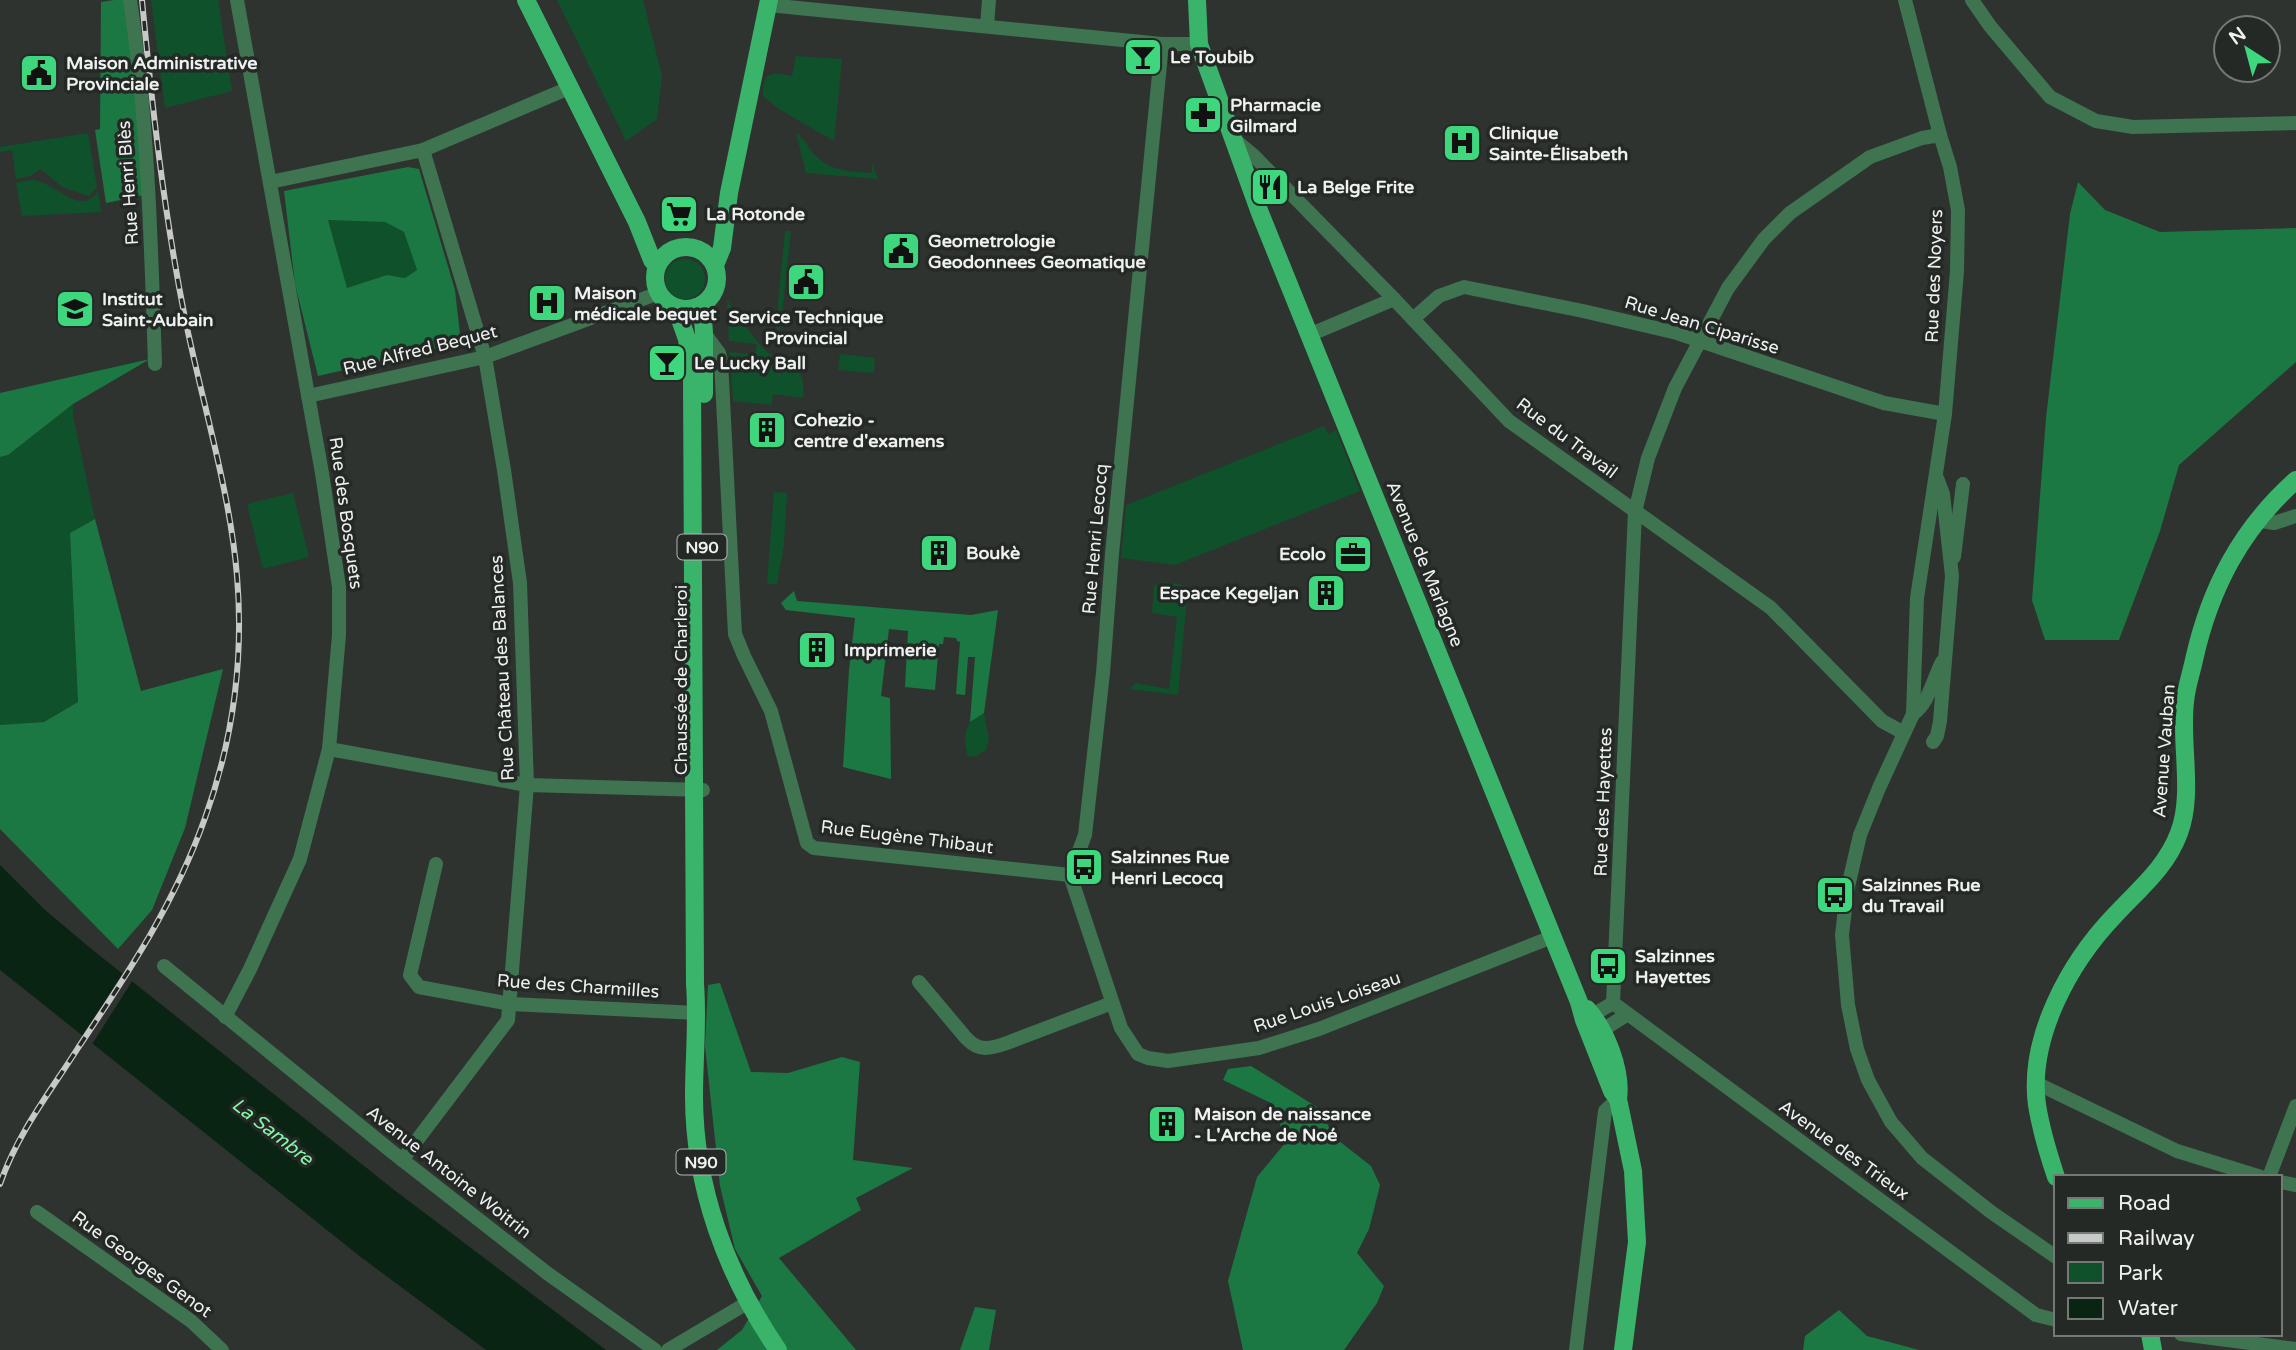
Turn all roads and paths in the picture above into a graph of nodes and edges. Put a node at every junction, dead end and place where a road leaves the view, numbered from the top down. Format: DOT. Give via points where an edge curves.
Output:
graph roads {
  1 [pos="130,0"];
  2 [pos="237,0"];
  3 [pos="526,0"];
  4 [pos="989,0"];
  5 [pos="1197,0"];
  6 [pos="1905,0"];
  7 [pos="1972,0"];
  8 [pos="768,3"];
  9 [pos="987,26"];
  10 [pos="1162,44"];
  11 [pos="1199,44"];
  12 [pos="569,88"];
  13 [pos="2296,123"];
  14 [pos="1940,135"];
  15 [pos="1236,141"];
  16 [pos="423,150"];
  17 [pos="270,181"];
  18 [pos="729,193"];
  19 [pos="637,222"];
  20 [pos="686,248"];
  21 [pos="657,265"];
  22 [pos="715,265"];
  23 [pos="659,293"];
  24 [pos="1394,299"];
  25 [pos="702,305"];
  26 [pos="676,308"];
  27 [pos="1413,319"];
  28 [pos="704,333"];
  29 [pos="1309,335"];
  30 [pos="1698,341"];
  31 [pos="485,357"];
  32 [pos="155,364"];
  33 [pos="308,396"];
  34 [pos="1945,414"];
  35 [pos="1935,474"];
  36 [pos="2296,480"];
  37 [pos="1963,484"];
  38 [pos="1635,512"];
  39 [pos="2296,516"];
  40 [pos="2256,520"];
  41 [pos="1952,576"];
  42 [pos="1945,657"];
  43 [pos="1913,714"];
  44 [pos="1904,733"];
  45 [pos="1933,742"];
  46 [pos="329,749"];
  47 [pos="527,785"];
  48 [pos="699,790"];
  49 [pos="436,864"];
  50 [pos="1070,875"];
  51 [pos="1552,937"];
  52 [pos="164,966"];
  53 [pos="919,982"];
  54 [pos="1112,1003"];
  55 [pos="1613,1003"];
  56 [pos="510,1004"];
  57 [pos="697,1013"];
  58 [pos="1628,1014"];
  59 [pos="225,1017"];
  60 [pos="1588,1018"];
  61 [pos="1602,1031"];
  62 [pos="2036,1083"];
  63 [pos="1618,1099"];
  64 [pos="2296,1106"];
  65 [pos="402,1160"];
  66 [pos="2055,1175"];
  67 [pos="2255,1175"];
  68 [pos="2270,1175"];
  69 [pos="37,1212"];
  70 [pos="2054,1255"];
  71 [pos="747,1303"];
  72 [pos="2054,1320"];
  73 [pos="2196,1336"];
  74 [pos="2296,1349"];
  75 [pos="222,1350"];
  76 [pos="655,1350"];
  77 [pos="668,1350"];
  78 [pos="778,1350"];
  79 [pos="1576,1350"];
  80 [pos="1623,1350"];
  1 -- 32 [label="street, Rue Henri Blès" via="151,239"];
  2 -- 17 [label="street, Rue des Bosquets"];
  3 -- 12 [label="main road"];
  4 -- 9 [label="street"];
  5 -- 11 [label="main road, Avenue de Marlagne"];
  6 -- 14 [label="street, Rue des Noyers"];
  7 -- 13 [label="street" via="2050,97 2096,121 2133,127"];
  8 -- 9 [label="street"];
  8 -- 18 [label="main road, N90"];
  9 -- 10 [label="street"];
  10 -- 11 [label="street"];
  10 -- 50 [label="street, Rue Henri Lecocq" via="1103,673 1085,835"];
  11 -- 15 [label="main road, Avenue de Marlagne"];
  12 -- 16 [label="street"];
  12 -- 19 [label="main road"];
  14 -- 30 [label="street, Rue des Hayettes" via="1870,157 1790,214 1764,239 1728,288"];
  14 -- 34 [label="street, Rue des Noyers" via="1958,210"];
  15 -- 24 [label="street, Rue du Travail"];
  15 -- 29 [label="main road, Avenue de Marlagne"];
  16 -- 17 [label="street"];
  16 -- 31 [label="street, Rue Château des Balances"];
  17 -- 33 [label="street, Rue des Bosquets"];
  18 -- 20 [label="main road, N90" via="711,236"];
  18 -- 22 [label="main road, N90" via="722,248"];
  19 -- 20 [label="main road" via="649,233"];
  19 -- 21 [label="main road"];
  20 -- 21 [label="main road, N90" via="662,258"];
  20 -- 22 [label="main road" via="710,257"];
  21 -- 23 [label="main road"];
  22 -- 25 [label="main road, N90" via="717,285"];
  23 -- 26 [label="main road, N90"];
  23 -- 31 [label="street, Rue Alfred Bequet"];
  24 -- 27 [label="street, Rue du Travail"];
  24 -- 29 [label="street"];
  25 -- 26 [label="main road"];
  25 -- 28 [label="main road, Chaussée de Charleroi / N90"];
  26 -- 48 [label="main road, Chaussée de Charleroi / N90" via="687,339 692,379"];
  27 -- 30 [label="street, Rue Jean Ciparisse" via="1439,296 1464,288 1583,311"];
  27 -- 38 [label="street, Rue du Travail" via="1509,421"];
  28 -- 48 [label="main road, Chaussée de Charleroi / N90"];
  28 -- 50 [label="street, Rue Eugène Thibaut" via="721,361 735,634 771,711 807,843 814,848"];
  29 -- 51 [label="main road, Avenue de Marlagne"];
  30 -- 34 [label="street, Rue Jean Ciparisse" via="1884,403"];
  30 -- 38 [label="street, Rue des Hayettes" via="1648,458"];
  31 -- 33 [label="street, Rue Alfred Bequet"];
  31 -- 47 [label="street, Rue Château des Balances" via="520,583"];
  33 -- 46 [label="street, Rue des Bosquets" via="339,587"];
  34 -- 35 [label="street, Rue des Noyers"];
  35 -- 41 [label="street, Rue des Noyers" via="1942,494"];
  35 -- 43 [label="street, Rue des Noyers" via="1917,598"];
  36 -- 40 [label="main road, Avenue Vauban"];
  37 -- 41 [label="street, Rue des Noyers"];
  38 -- 44 [label="street, Rue du Travail" via="1771,608 1882,720"];
  38 -- 55 [label="street, Rue des Hayettes"];
  39 -- 40 [label="street" via="2274,523"];
  40 -- 62 [label="main road, Avenue Vauban" via="2216,587 2200,632 2185,701 2185,808 2180,831 2154,877 2105,926 2069,976 2045,1028"];
  41 -- 42 [label="street, Rue des Noyers"];
  42 -- 43 [label="street, Rue des Noyers" via="1925,702"];
  42 -- 45 [label="street, Rue des Noyers" via="1940,721"];
  43 -- 44 [label="street, Rue des Noyers"];
  44 -- 70 [label="street, Rue des Noyers" via="1860,835 1847,891 1842,935 1857,1049 1878,1101 1922,1158"];
  46 -- 47 [label="street"];
  46 -- 59 [label="street, Rue des Bosquets" via="300,859"];
  47 -- 48 [label="street"];
  47 -- 56 [label="street, Rue Château des Balances"];
  48 -- 57 [label="main road, Chaussée de Charleroi / N90"];
  49 -- 56 [label="street, Rue des Charmilles" via="410,975 419,987"];
  50 -- 54 [label="street"];
  51 -- 54 [label="street, Rue Louis Loiseau" via="1259,1048 1168,1061 1148,1058 1138,1054"];
  51 -- 60 [label="main road, Avenue de Marlagne"];
  52 -- 59 [label="street, Avenue Antoine Woitrin"];
  53 -- 54 [label="street" via="973,1046 981,1049"];
  55 -- 58 [label="street, Avenue des Trieux"];
  55 -- 60 [label="street"];
  56 -- 57 [label="street, Rue des Charmilles"];
  56 -- 65 [label="street, Rue Château des Balances" via="508,1020"];
  57 -- 71 [label="main road, Chaussée de Charleroi / N90" via="694,1097 703,1176 717,1230"];
  58 -- 61 [label="street"];
  58 -- 72 [label="street, Avenue des Trieux" via="2036,1315"];
  59 -- 65 [label="street, Avenue Antoine Woitrin"];
  60 -- 61 [label="main road, Avenue de Marlagne"];
  60 -- 63 [label="main road, Avenue de Marlagne"];
  61 -- 63 [label="main road, Avenue de Marlagne" via="1620,1088"];
  62 -- 66 [label="main road, Avenue Vauban" via="2042,1130"];
  62 -- 67 [label="street" via="2177,1151"];
  63 -- 79 [label="street" via="1605,1111"];
  63 -- 80 [label="main road, Avenue de Marlagne" via="1633,1171 1637,1242"];
  64 -- 68 [label="street"];
  65 -- 76 [label="street, Avenue Antoine Woitrin"];
  69 -- 75 [label="street, Rue Georges Genot" via="191,1321"];
  71 -- 77 [label="street"];
  71 -- 78 [label="main road, Chaussée de Charleroi / N90"];
  73 -- 74 [label="street"];
}
